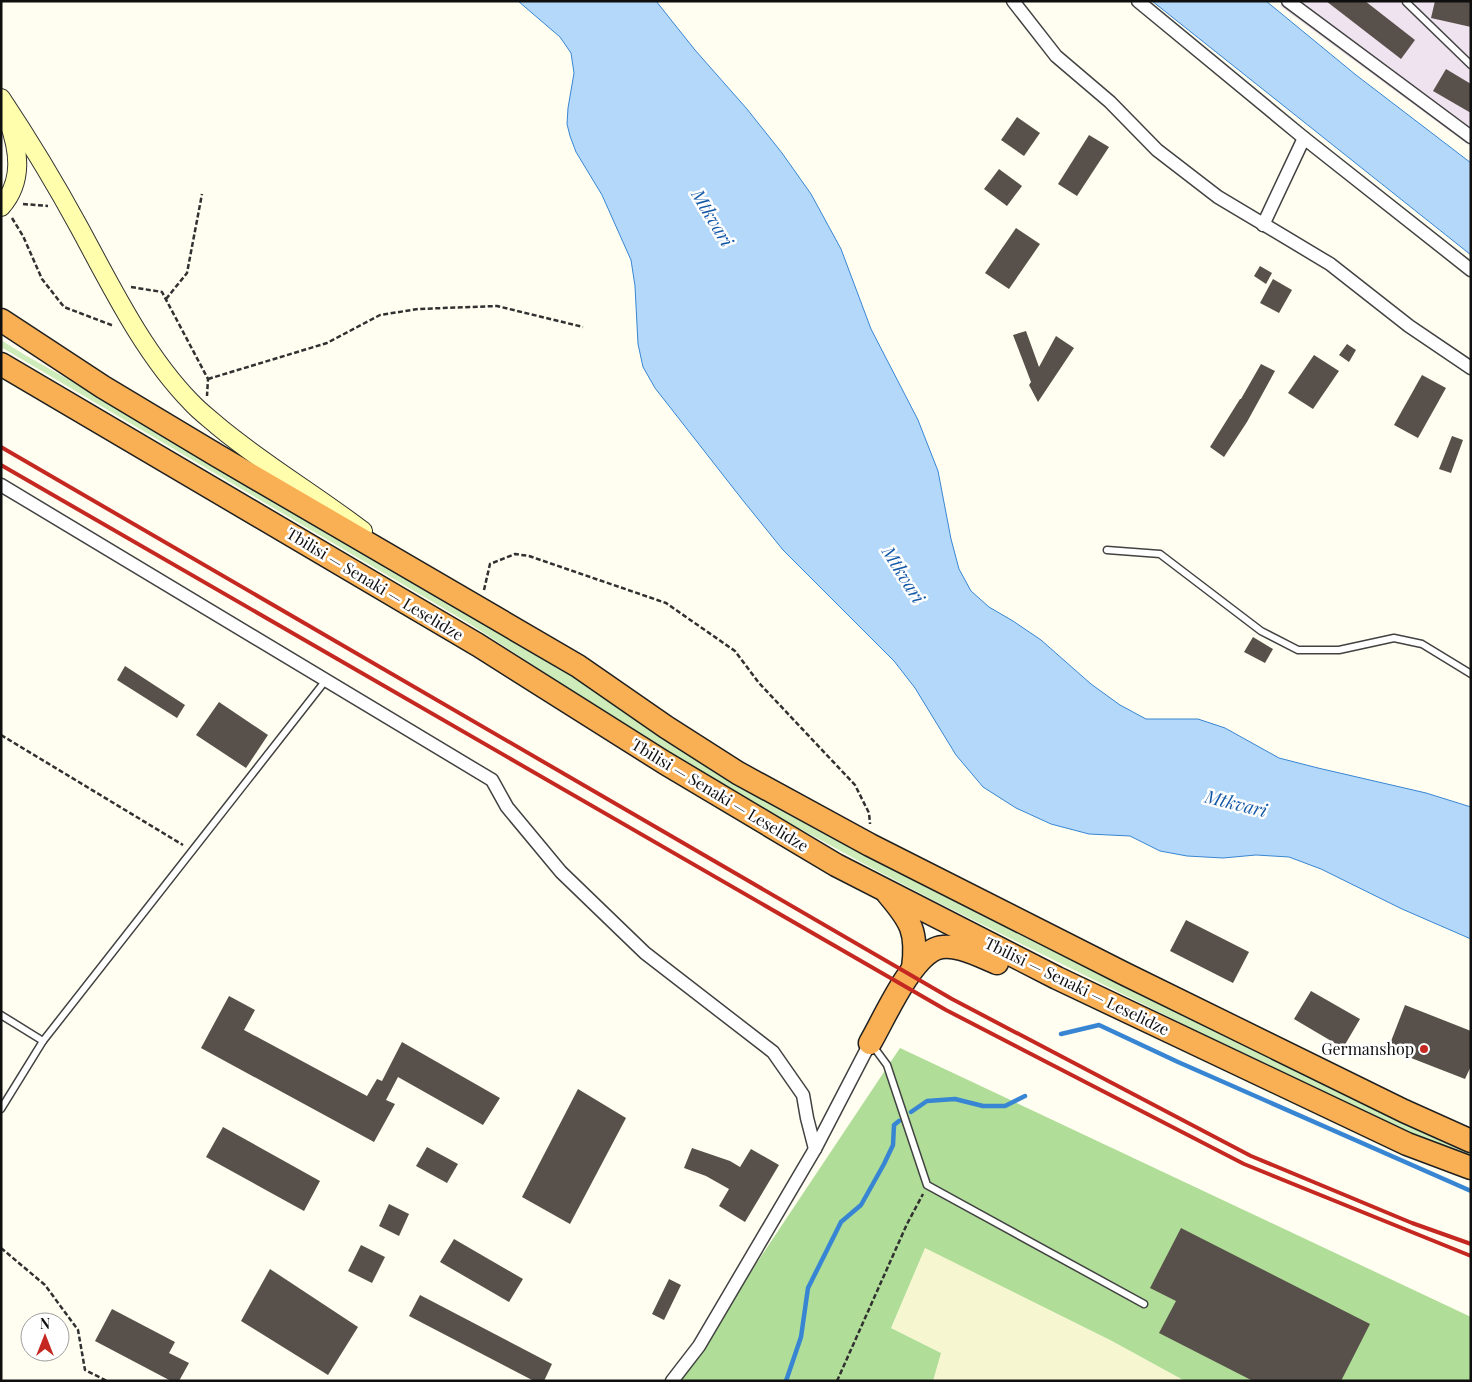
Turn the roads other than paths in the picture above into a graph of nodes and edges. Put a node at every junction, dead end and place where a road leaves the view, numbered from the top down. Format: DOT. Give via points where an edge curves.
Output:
graph roads {
  1 [pos="1013,1"];
  2 [pos="1138,1"];
  3 [pos="1288,1"];
  4 [pos="1406,2"];
  5 [pos="1471,66"];
  6 [pos="1,99"];
  7 [pos="1471,137"];
  8 [pos="1304,138"];
  9 [pos="3,205"];
  10 [pos="1263,225"];
  11 [pos="1471,270"];
  12 [pos="1,320"];
  13 [pos="1,364"];
  14 [pos="1471,368"];
  15 [pos="1,486"];
  16 [pos="1107,550"];
  17 [pos="420,574"];
  18 [pos="1471,674"];
  19 [pos="326,680"];
  20 [pos="884,890"];
  21 [pos="913,968"];
  22 [pos="1057,978"];
  23 [pos="1,1015"];
  24 [pos="43,1041"];
  25 [pos="870,1044"];
  26 [pos="1,1109"];
  27 [pos="1471,1140"];
  28 [pos="815,1149"];
  29 [pos="1471,1168"];
  30 [pos="1144,1304"];
  31 [pos="672,1381"];
  1 -- 10 [label="street" via="1056,56 1110,102 1157,150 1218,198"];
  2 -- 8 [label="street"];
  3 -- 7 [label="street"];
  4 -- 5 [label="lane"];
  6 -- 9 [label="main road" via="18,152 12,190"];
  6 -- 17 [label="main road" via="31,143 133,325 191,402 244,447"];
  8 -- 10 [label="street"];
  8 -- 11 [label="street"];
  10 -- 14 [label="street" via="1330,264 1409,326"];
  12 -- 17 [label="highway, Tbilisi — Senaki — Leselidze" via="111,392"];
  13 -- 20 [label="highway, Tbilisi — Senaki — Leselidze" via="478,644 665,763"];
  15 -- 19 [label="street"];
  16 -- 18 [label="lane" via="1160,554 1261,631 1298,650 1339,650 1394,638 1422,644"];
  17 -- 27 [label="highway, Tbilisi — Senaki — Leselidze" via="578,666 738,773 870,846 1311,1066"];
  19 -- 24 [label="lane"];
  19 -- 28 [label="street" via="492,780 507,807 561,872 644,953 774,1052 803,1095"];
  20 -- 21 [label="highway" via="913,928 916,949"];
  20 -- 22 [label="highway, Tbilisi — Senaki — Leselidze"];
  21 -- 22 [label="highway" via="936,949 950,948 970,951 1024,976"];
  21 -- 25 [label="highway"];
  22 -- 29 [label="highway, Tbilisi — Senaki — Leselidze" via="1407,1144"];
  23 -- 24 [label="lane"];
  24 -- 26 [label="lane"];
  25 -- 28 [label="street"];
  25 -- 30 [label="lane" via="887,1065 927,1185"];
  28 -- 31 [label="street" via="699,1346"];
}
